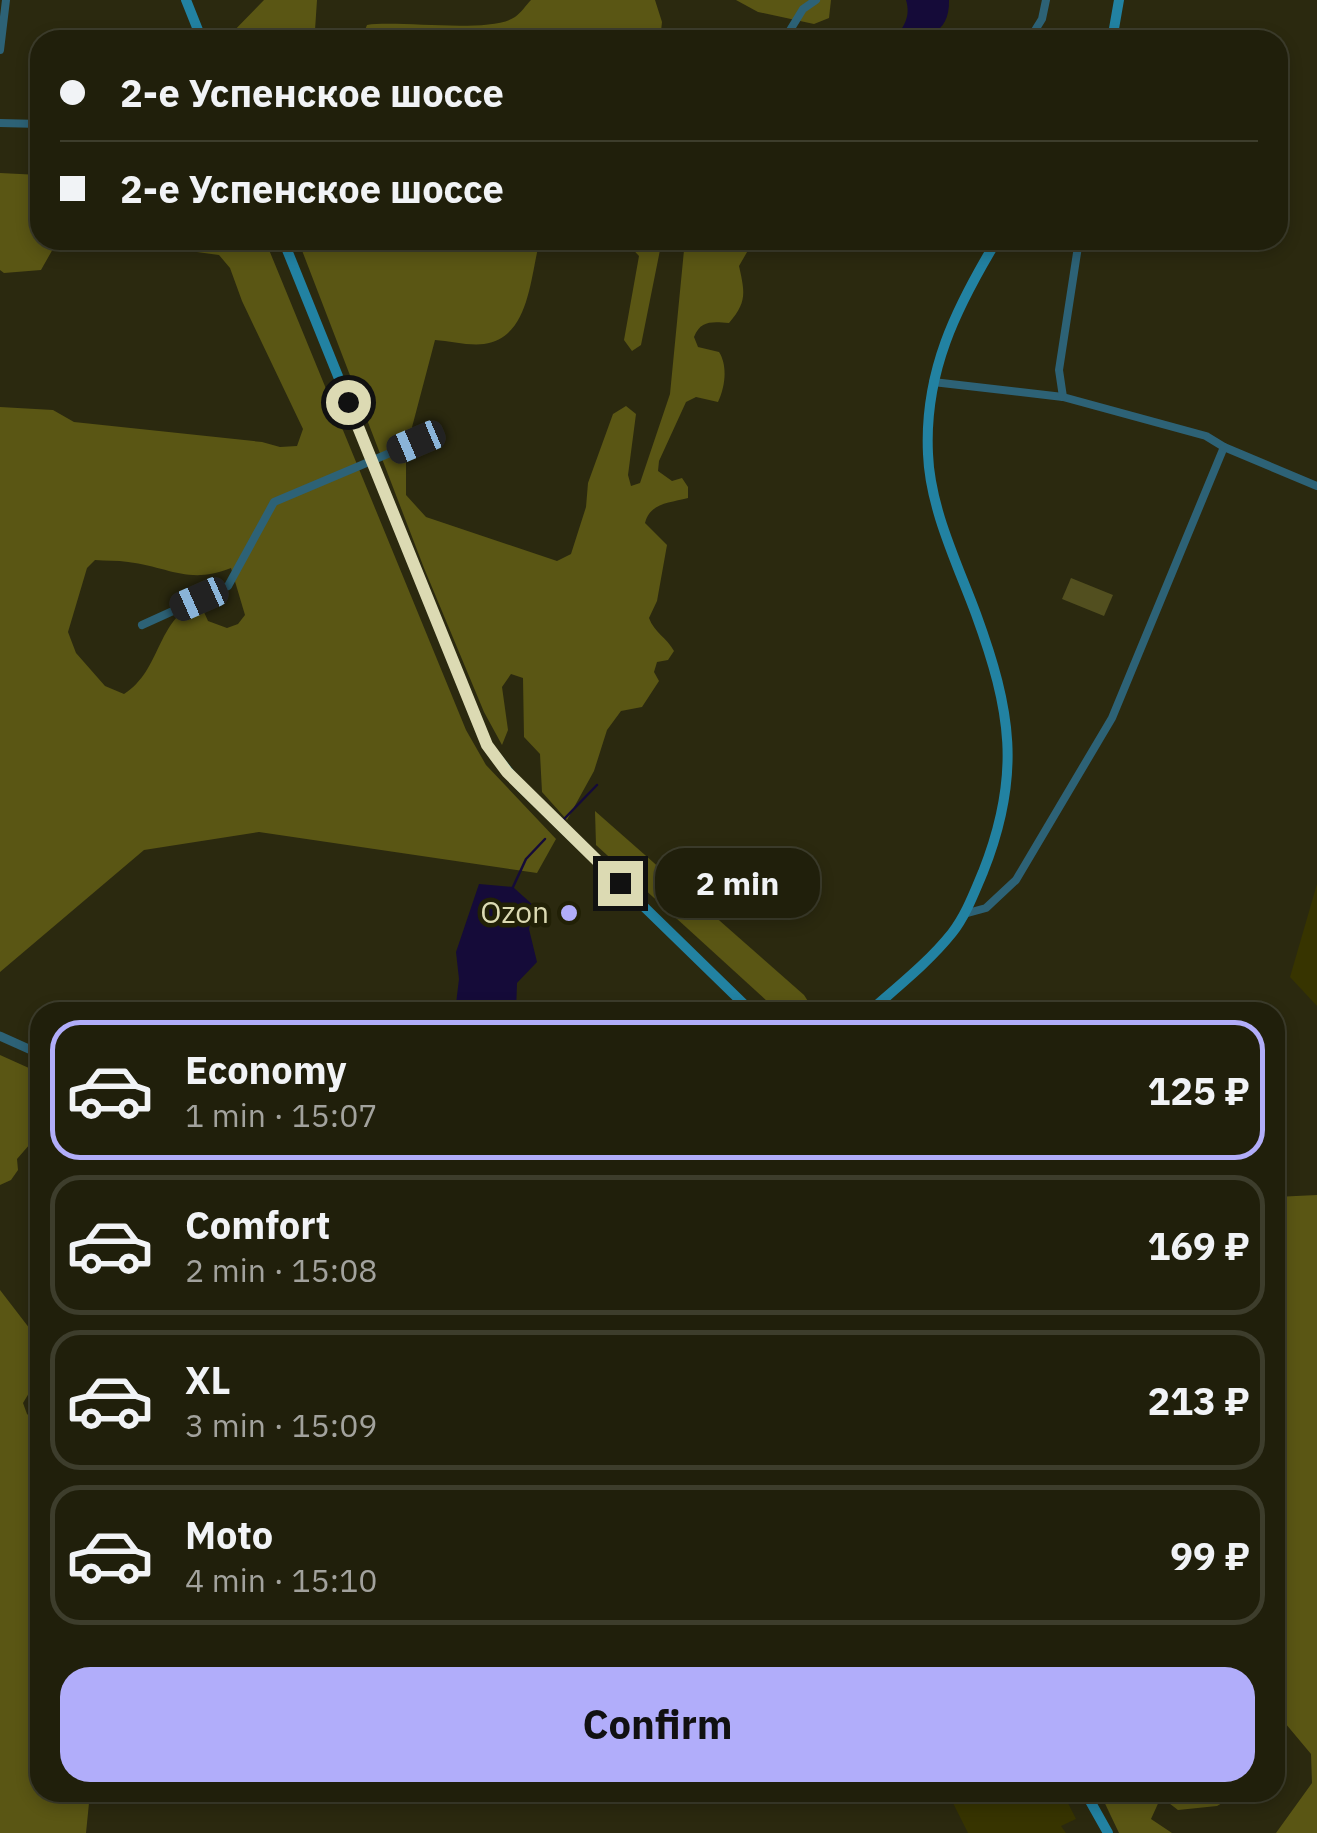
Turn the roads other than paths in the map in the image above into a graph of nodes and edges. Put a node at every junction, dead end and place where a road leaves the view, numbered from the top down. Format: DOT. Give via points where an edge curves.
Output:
graph roads {
  1 [pos="6,0"];
  2 [pos="186,0"];
  3 [pos="816,0"];
  4 [pos="1046,0"];
  5 [pos="1119,0"];
  6 [pos="198,30"];
  7 [pos="790,30"];
  8 [pos="1036,30"];
  9 [pos="1114,30"];
  10 [pos="0,50"];
  11 [pos="0,123"];
  12 [pos="30,124"];
  13 [pos="287,250"];
  14 [pos="991,250"];
  15 [pos="1077,250"];
  16 [pos="933,382"];
  17 [pos="1063,397"];
  18 [pos="416,442"];
  19 [pos="1224,447"];
  20 [pos="372,460"];
  21 [pos="1317,486"];
  22 [pos="142,625"];
  23 [pos="964,914"];
  24 [pos="742,1002"];
  25 [pos="881,1002"];
  26 [pos="0,1036"];
  27 [pos="30,1050"];
  28 [pos="1091,1802"];
  29 [pos="1108,1833"];
  1 -- 10 [label="street"];
  2 -- 6 [label="main road"];
  3 -- 7 [label="street"];
  4 -- 8 [label="street"];
  5 -- 9 [label="main road"];
  11 -- 12 [label="street"];
  13 -- 20 [label="main road"];
  14 -- 16 [label="main road" via="954,315"];
  15 -- 17 [label="street" via="1059,370"];
  16 -- 17 [label="street"];
  16 -- 23 [label="main road" via="932,488 993,662 1009,743 998,827"];
  17 -- 19 [label="street" via="1206,436"];
  18 -- 20 [label="street"];
  19 -- 21 [label="street"];
  19 -- 23 [label="street" via="1112,718 1016,880 986,908"];
  20 -- 22 [label="street" via="274,502 228,586"];
  20 -- 24 [label="main road" via="493,754"];
  23 -- 25 [label="main road"];
  26 -- 27 [label="street"];
  28 -- 29 [label="main road"];
}
